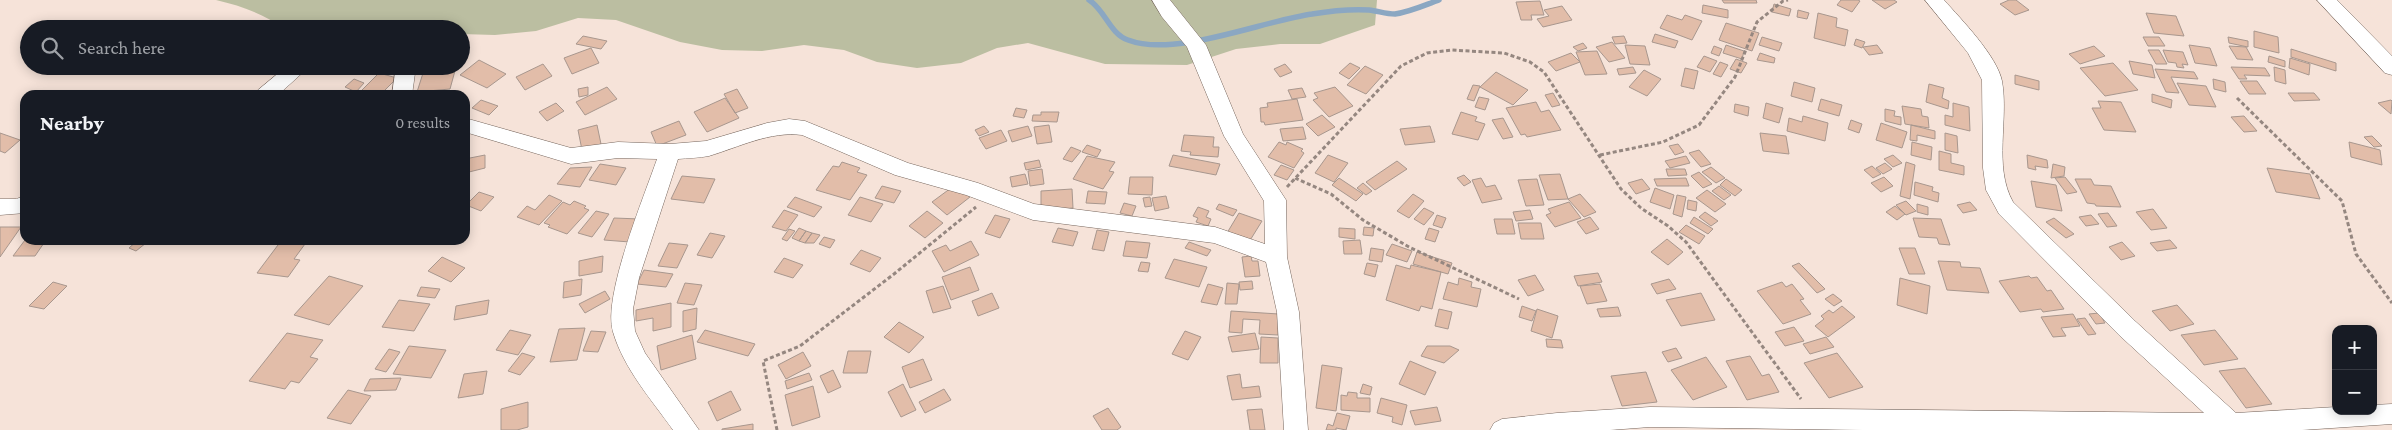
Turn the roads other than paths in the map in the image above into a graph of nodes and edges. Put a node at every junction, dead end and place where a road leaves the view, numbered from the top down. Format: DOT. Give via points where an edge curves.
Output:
graph roads {
  1 [pos="1161,0"];
  2 [pos="1934,0"];
  3 [pos="2326,0"];
  4 [pos="2392,68"];
  5 [pos="289,75"];
  6 [pos="405,75"];
  7 [pos="271,90"];
  8 [pos="403,90"];
  9 [pos="470,126"];
  10 [pos="670,152"];
  11 [pos="20,206"];
  12 [pos="0,207"];
  13 [pos="1276,257"];
  14 [pos="2392,414"];
  15 [pos="2234,427"];
  16 [pos="687,430"];
  17 [pos="1296,430"];
  18 [pos="1502,430"];
  1 -- 13 [label="street" via="1168,14 1192,39 1234,136 1275,200"];
  2 -- 15 [label="street" via="1976,49 1992,80 1993,168 1996,190 2006,208 2127,328"];
  3 -- 4 [label="street"];
  5 -- 7 [label="street"];
  6 -- 8 [label="street"];
  9 -- 10 [label="street" via="571,156 618,150"];
  10 -- 13 [label="street" via="714,147 789,126 805,128 902,169 972,189 1033,212 1215,235"];
  10 -- 16 [label="street" via="628,278 622,309 624,330 636,359"];
  11 -- 12 [label="street"];
  13 -- 17 [label="street" via="1288,312"];
  14 -- 15 [label="street"];
  15 -- 18 [label="street" via="1650,417"];
}
